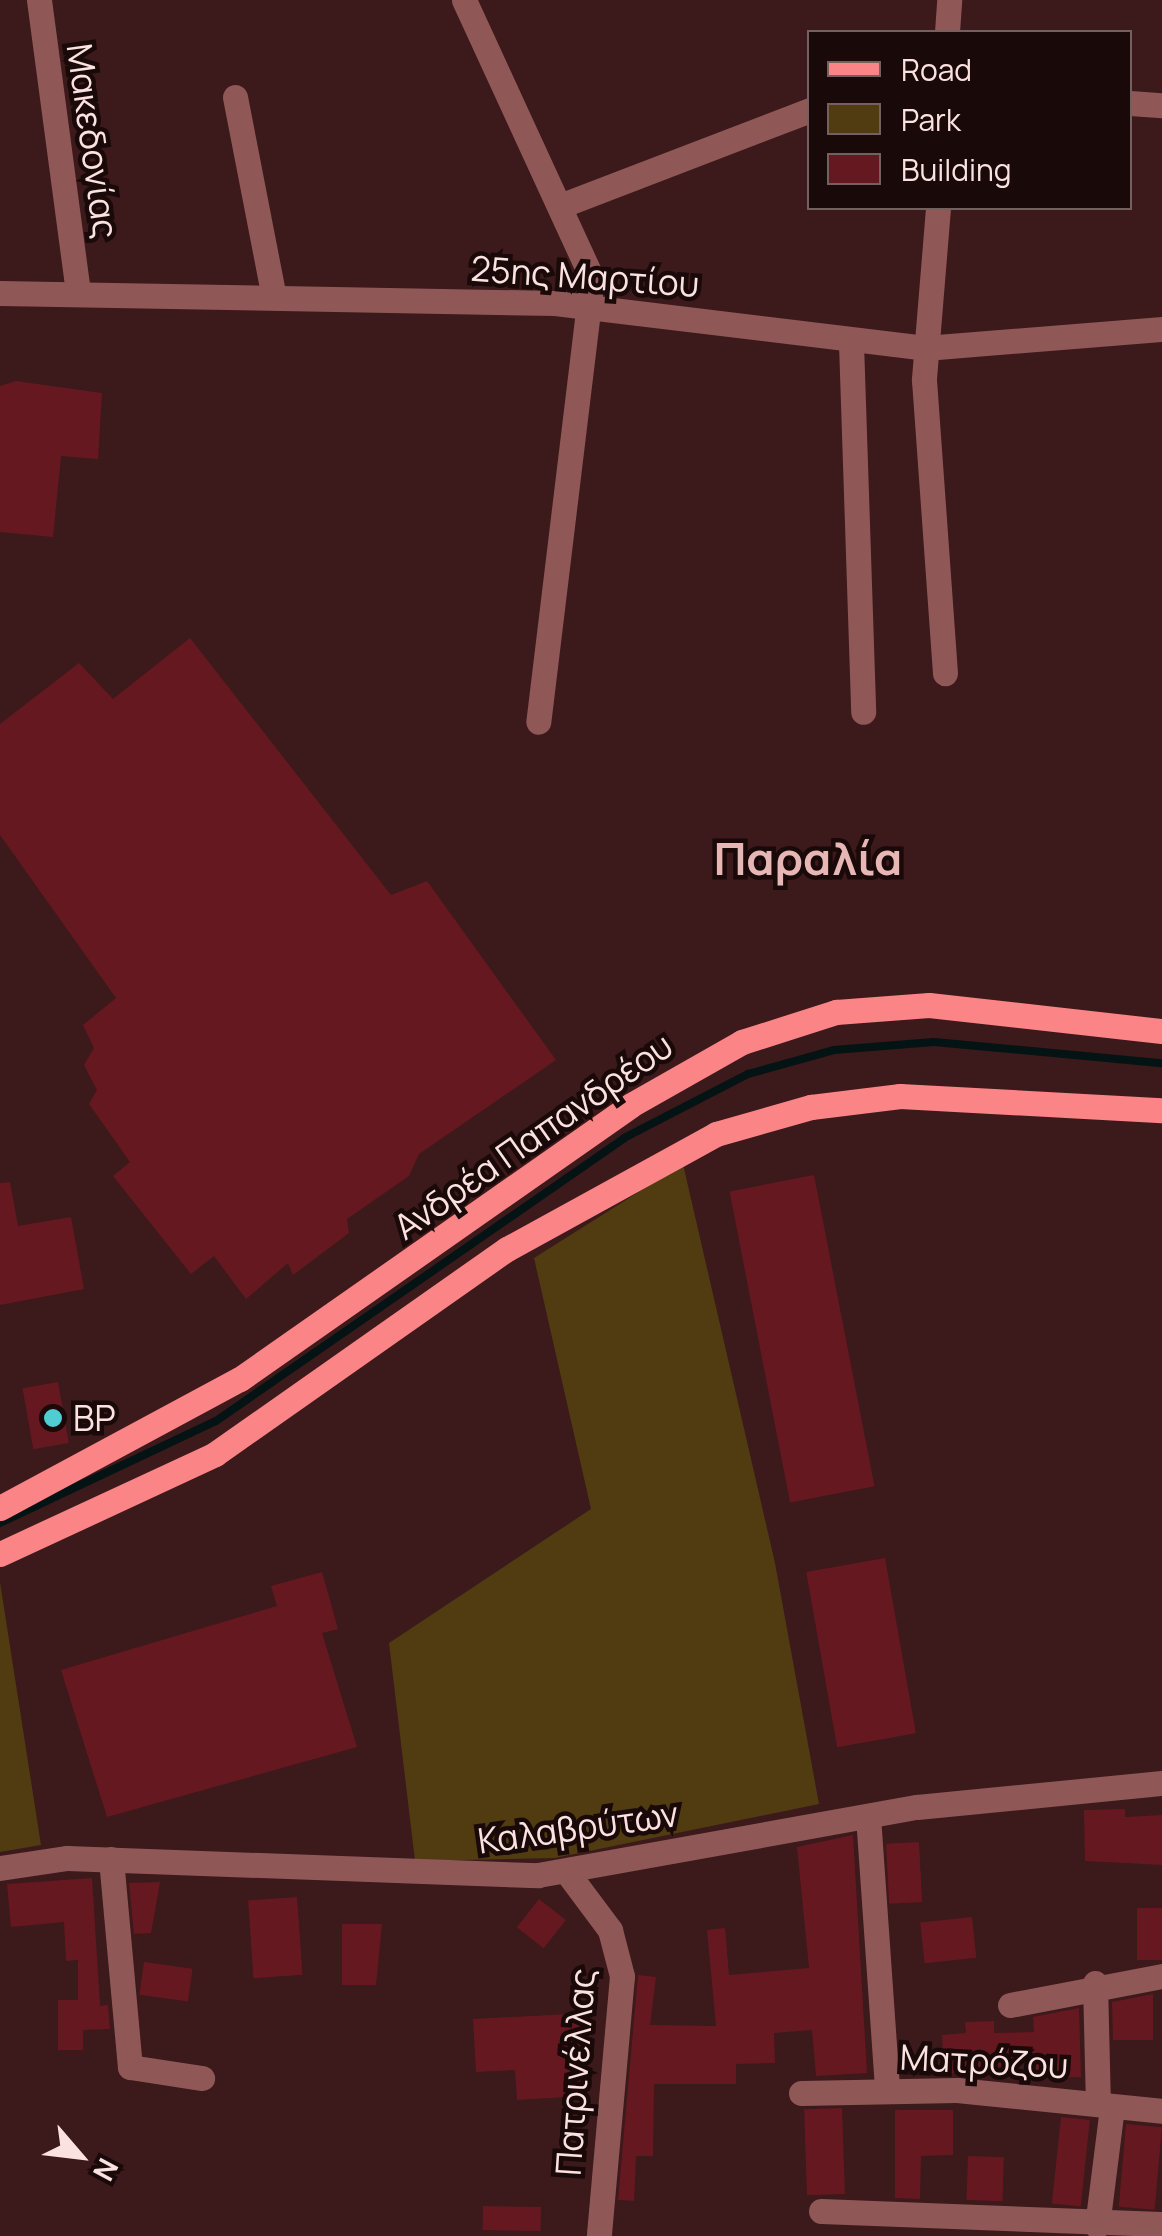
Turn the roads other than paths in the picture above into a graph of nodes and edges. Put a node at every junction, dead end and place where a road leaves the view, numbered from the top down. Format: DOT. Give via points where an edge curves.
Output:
graph roads {
  1 [pos="39,0"];
  2 [pos="464,0"];
  3 [pos="949,0"];
  4 [pos="947,30"];
  5 [pos="235,97"];
  6 [pos="1132,103"];
  7 [pos="1162,105"];
  8 [pos="807,111"];
  9 [pos="560,206"];
  10 [pos="938,210"];
  11 [pos="78,292"];
  12 [pos="0,293"];
  13 [pos="274,297"];
  14 [pos="593,305"];
  15 [pos="1162,329"];
  16 [pos="851,342"];
  17 [pos="925,348"];
  18 [pos="946,673"];
  19 [pos="863,712"];
  20 [pos="538,722"];
  21 [pos="1162,1031"];
  22 [pos="1162,1110"];
  23 [pos="0,1508"];
  24 [pos="0,1554"];
  25 [pos="1162,1782"];
  26 [pos="868,1816"];
  27 [pos="111,1859"];
  28 [pos="0,1868"];
  29 [pos="566,1871"];
  30 [pos="1162,1976"];
  31 [pos="1095,1983"];
  32 [pos="1010,2005"];
  33 [pos="202,2078"];
  34 [pos="887,2090"];
  35 [pos="800,2093"];
  36 [pos="1105,2106"];
  37 [pos="1162,2111"];
  38 [pos="822,2211"];
  39 [pos="1162,2224"];
  40 [pos="1097,2226"];
  41 [pos="599,2236"];
  1 -- 11 [label="street, Μακεδονίας"];
  2 -- 9 [label="street"];
  3 -- 4 [label="street"];
  5 -- 13 [label="street"];
  6 -- 7 [label="street"];
  8 -- 9 [label="street"];
  9 -- 14 [label="street" via="588,263"];
  10 -- 17 [label="street"];
  11 -- 12 [label="street, 25ης Μαρτίου"];
  11 -- 13 [label="street, 25ης Μαρτίου"];
  13 -- 14 [label="street, 25ης Μαρτίου"];
  14 -- 16 [label="street, 25ης Μαρτίου"];
  14 -- 20 [label="street"];
  15 -- 17 [label="street, 25ης Μαρτίου"];
  16 -- 17 [label="street, 25ης Μαρτίου"];
  16 -- 19 [label="street"];
  17 -- 18 [label="street"];
  21 -- 23 [label="main road, Ανδρέα Παπανδρέου" via="929,1005 836,1012 742,1042 631,1105 240,1379"];
  22 -- 24 [label="main road" via="900,1096 812,1106 716,1134 507,1249 215,1454"];
  25 -- 26 [label="street, Καλαβρύτων"];
  26 -- 29 [label="street, Καλαβρύτων"];
  26 -- 34 [label="street"];
  27 -- 28 [label="street, Καλαβρύτων"];
  27 -- 29 [label="street, Καλαβρύτων" via="464,1878"];
  27 -- 33 [label="street" via="130,2067"];
  29 -- 41 [label="street, Πατρινέλλας" via="610,1930 622,1976"];
  30 -- 31 [label="street"];
  31 -- 32 [label="street"];
  31 -- 36 [label="street"];
  34 -- 35 [label="street, Ματρόζου"];
  34 -- 36 [label="street, Ματρόζου"];
  36 -- 37 [label="street, Ματρόζου"];
  36 -- 40 [label="street"];
  38 -- 40 [label="street"];
  39 -- 40 [label="street"];
}
